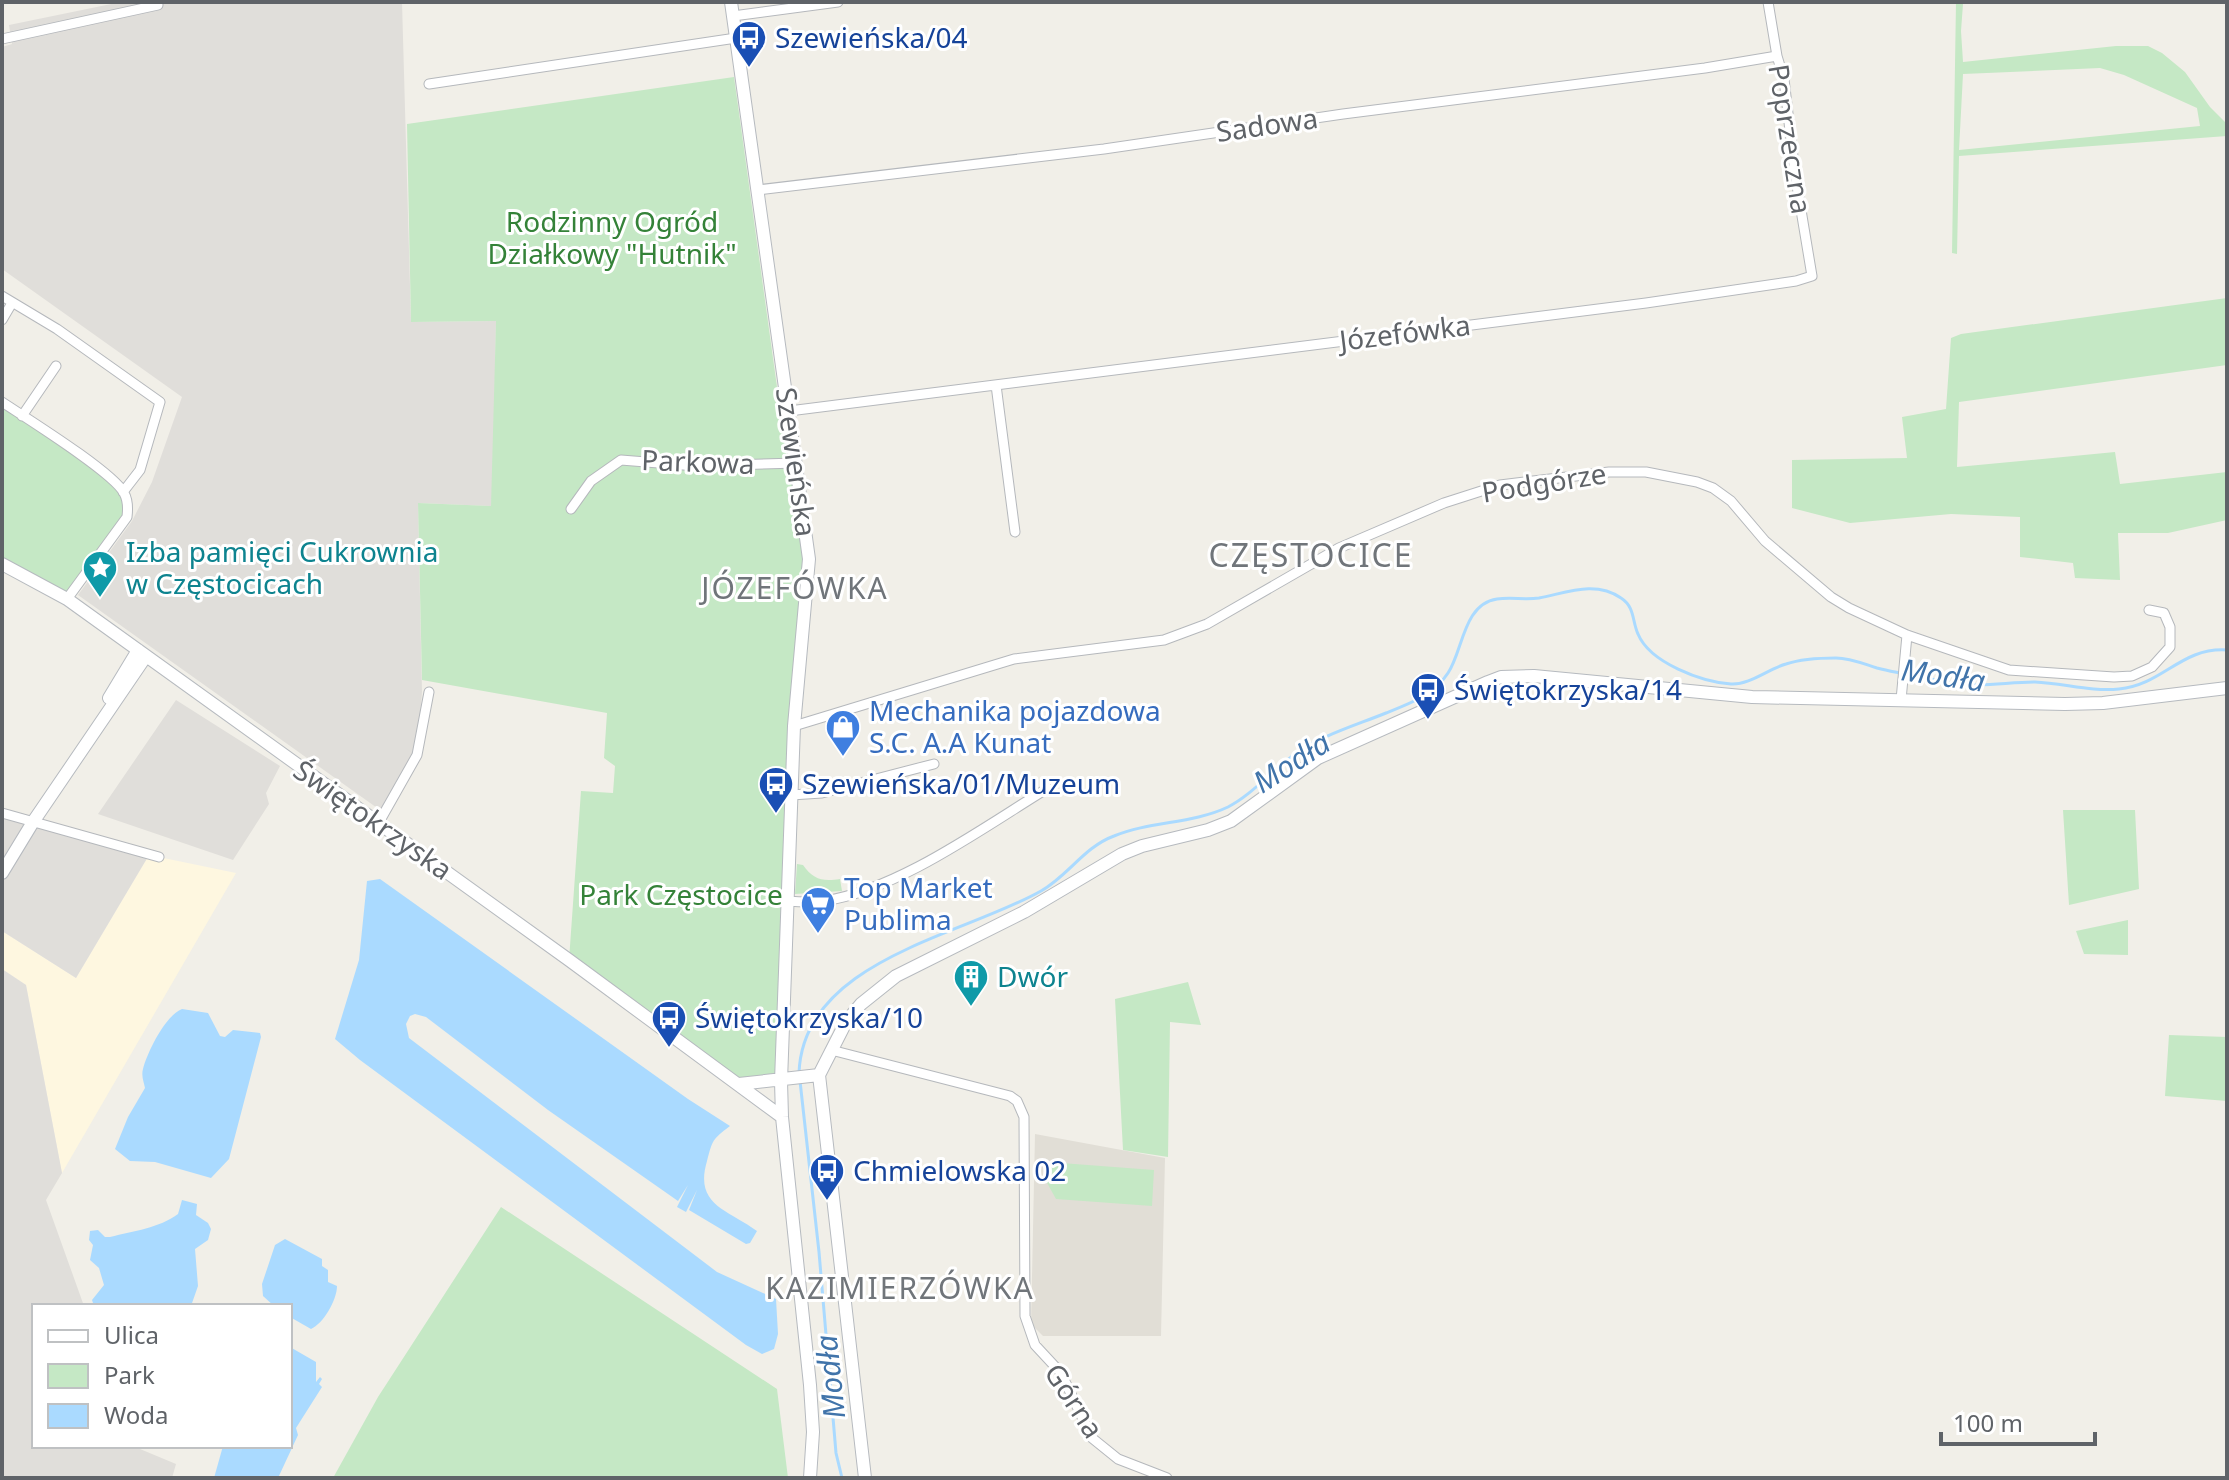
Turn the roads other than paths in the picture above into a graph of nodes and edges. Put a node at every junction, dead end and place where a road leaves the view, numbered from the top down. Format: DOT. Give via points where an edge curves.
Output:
graph roads {
  1 [pos="731,2"];
  2 [pos="838,2"];
  3 [pos="1768,2"];
  4 [pos="158,5"];
  5 [pos="733,16"];
  6 [pos="736,38"];
  7 [pos="2,39"];
  8 [pos="1777,56"];
  9 [pos="429,84"];
  10 [pos="757,190"];
  11 [pos="1812,276"];
  12 [pos="2,296"];
  13 [pos="12,303"];
  14 [pos="2,320"];
  15 [pos="56,366"];
  16 [pos="996,385"];
  17 [pos="2,402"];
  18 [pos="789,411"];
  19 [pos="22,416"];
  20 [pos="797,463"];
  21 [pos="123,492"];
  22 [pos="571,509"];
  23 [pos="1015,532"];
  24 [pos="2,564"];
  25 [pos="67,599"];
  26 [pos="2149,610"];
  27 [pos="1907,635"];
  28 [pos="142,653"];
  29 [pos="2227,688"];
  30 [pos="429,692"];
  31 [pos="1902,695"];
  32 [pos="794,726"];
  33 [pos="934,764"];
  34 [pos="1048,788"];
  35 [pos="791,795"];
  36 [pos="2,813"];
  37 [pos="33,822"];
  38 [pos="378,824"];
  39 [pos="159,857"];
  40 [pos="2,873"];
  41 [pos="787,901"];
  42 [pos="831,1050"];
  43 [pos="812,1076"];
  44 [pos="786,1080"];
  45 [pos="739,1084"];
  46 [pos="782,1117"];
  47 [pos="810,1478"];
  48 [pos="865,1478"];
  49 [pos="1167,1478"];
  1 -- 5 [label="street, Szewieńska"];
  2 -- 5 [label="street"];
  3 -- 8 [label="street, Poprzeczna"];
  4 -- 7 [label="street"];
  5 -- 6 [label="street, Szewieńska"];
  6 -- 9 [label="street"];
  6 -- 10 [label="street, Szewieńska"];
  8 -- 10 [label="street, Sadowa" via="1104,149"];
  8 -- 11 [label="street, Poprzeczna"];
  10 -- 18 [label="street, Szewieńska"];
  11 -- 16 [label="street, Józefówka" via="1646,303"];
  12 -- 13 [label="street"];
  13 -- 14 [label="street"];
  13 -- 21 [label="street" via="160,402 140,470"];
  15 -- 19 [label="street"];
  16 -- 18 [label="street, Józefówka"];
  16 -- 23 [label="street"];
  17 -- 19 [label="street"];
  18 -- 20 [label="street, Szewieńska"];
  19 -- 21 [label="street"];
  20 -- 22 [label="street, Parkowa" via="696,466 621,460 591,481"];
  20 -- 32 [label="street, Szewieńska" via="809,559"];
  21 -- 25 [label="street" via="127,517"];
  24 -- 25 [label="street, Świętokrzyska"];
  25 -- 28 [label="street, Świętokrzyska"];
  26 -- 27 [label="street, Podgórze" via="2164,613 2170,647 2152,667 2132,676 2009,670"];
  27 -- 31 [label="street"];
  27 -- 32 [label="street, Podgórze" via="1831,597 1713,488 1646,472 1609,472 1500,485 1444,503 1339,548 1207,624 1164,640 1014,659"];
  28 -- 37 [label="street"];
  28 -- 38 [label="street, Świętokrzyska"];
  29 -- 31 [label="street" via="2103,703"];
  30 -- 38 [label="street" via="417,755"];
  31 -- 42 [label="street" via="1752,697 1501,677 1318,758 1231,821 1122,854 1024,912 896,976 861,1004"];
  32 -- 35 [label="street, Szewieńska"];
  33 -- 35 [label="street" via="822,793"];
  34 -- 41 [label="street" via="888,880 822,902"];
  35 -- 41 [label="street, Szewieńska"];
  36 -- 37 [label="street"];
  37 -- 39 [label="street"];
  37 -- 40 [label="street"];
  38 -- 45 [label="street, Świętokrzyska"];
  41 -- 44 [label="street, Szewieńska"];
  42 -- 43 [label="street"];
  42 -- 49 [label="street, Górna" via="1017,1101 1024,1117 1025,1316 1035,1345 1061,1373 1092,1438 1118,1459"];
  43 -- 44 [label="street"];
  43 -- 48 [label="street"];
  44 -- 45 [label="street"];
  44 -- 46 [label="street, Szewieńska"];
  45 -- 46 [label="street, Świętokrzyska"];
  46 -- 47 [label="street, Szewieńska" via="810,1385"];
}
